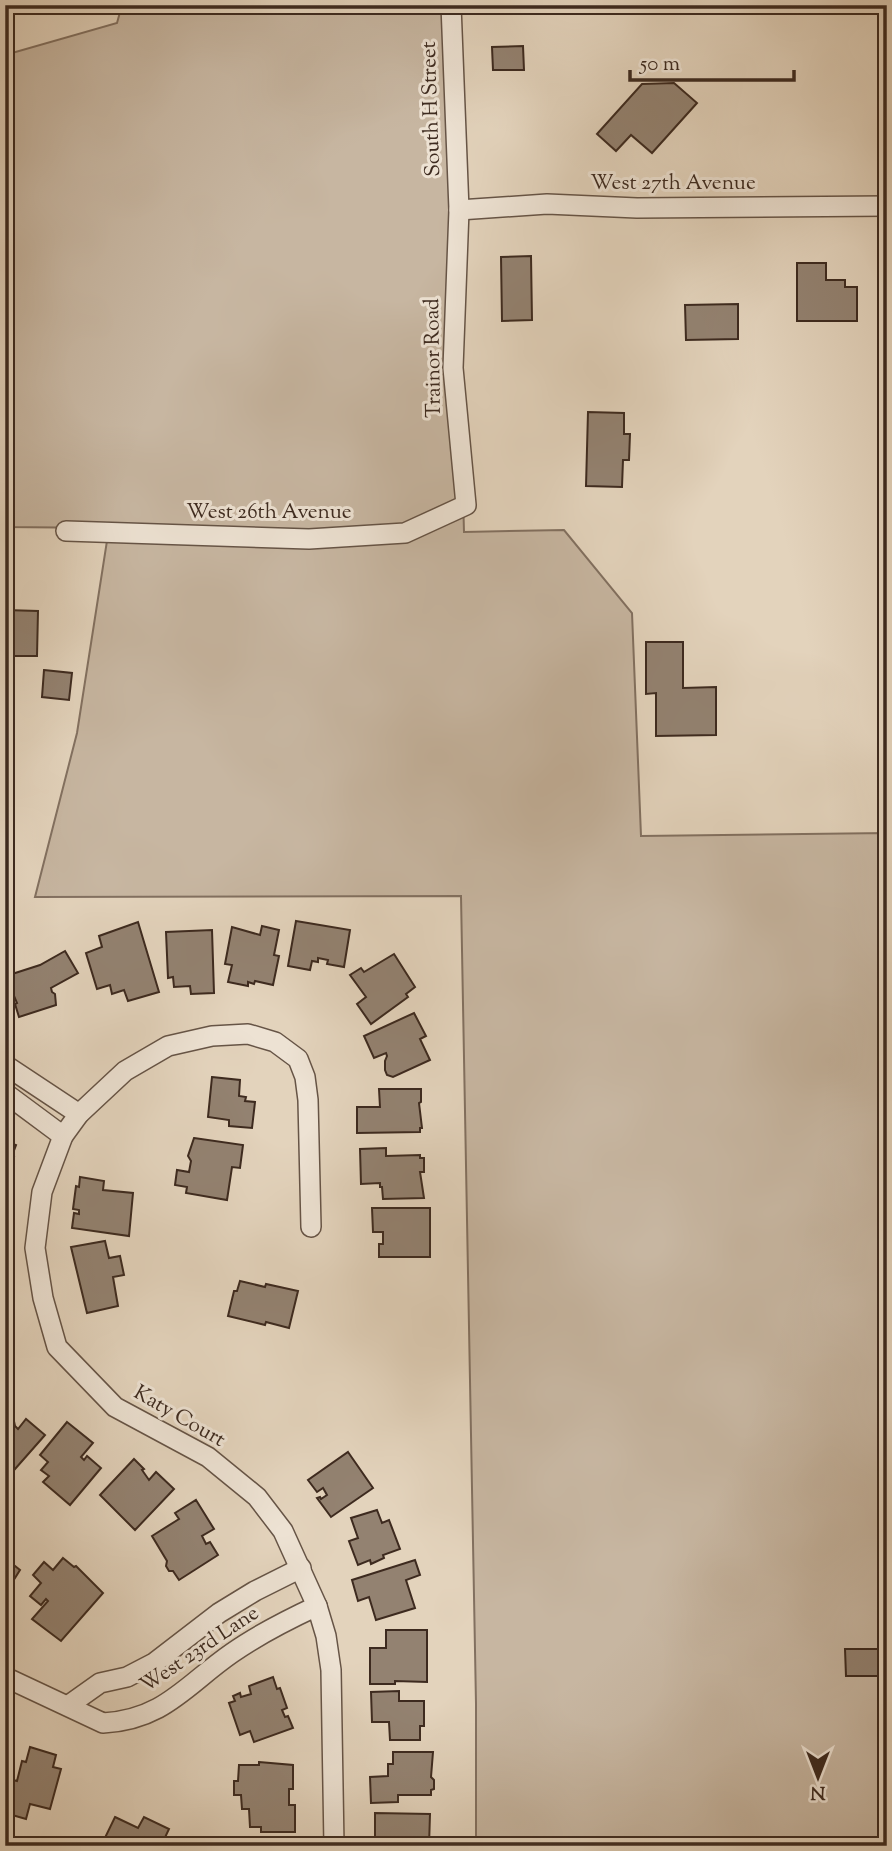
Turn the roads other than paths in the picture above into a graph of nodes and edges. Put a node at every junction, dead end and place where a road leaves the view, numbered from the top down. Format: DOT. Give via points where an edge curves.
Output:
graph roads {
  1 [pos="451,5"];
  2 [pos="887,206"];
  3 [pos="459,210"];
  4 [pos="466,505"];
  5 [pos="66,531"];
  6 [pos="5,1065"];
  7 [pos="5,1093"];
  8 [pos="79,1114"];
  9 [pos="63,1136"];
  10 [pos="311,1227"];
  11 [pos="301,1569"];
  12 [pos="317,1606"];
  13 [pos="5,1677"];
  14 [pos="69,1705"];
  15 [pos="334,1846"];
  1 -- 3 [label="street, South H Street"];
  2 -- 3 [label="street, West 27th Avenue" via="547,204"];
  3 -- 4 [label="street, Trainor Road" via="453,368"];
  4 -- 5 [label="street, West 26th Avenue" via="405,533 377,535 309,539"];
  6 -- 8 [label="street"];
  7 -- 9 [label="street"];
  8 -- 9 [label="street, Katy Court"];
  8 -- 10 [label="street, Katy Court" via="125,1071 168,1046 248,1034 275,1042 298,1059 305,1077"];
  9 -- 11 [label="street, Katy Court" via="42,1192 36,1248 43,1298 57,1346 115,1407 208,1457 257,1497 283,1531"];
  11 -- 12 [label="street, Katy Court"];
  11 -- 14 [label="street, West 23rd Lane" via="219,1613 155,1663 127,1677 100,1683"];
  12 -- 14 [label="street, West 23rd Lane" via="265,1631 168,1703 142,1715 103,1723"];
  12 -- 15 [label="street, Katy Court" via="331,1670"];
  13 -- 14 [label="street, West 23rd Lane"];
}
